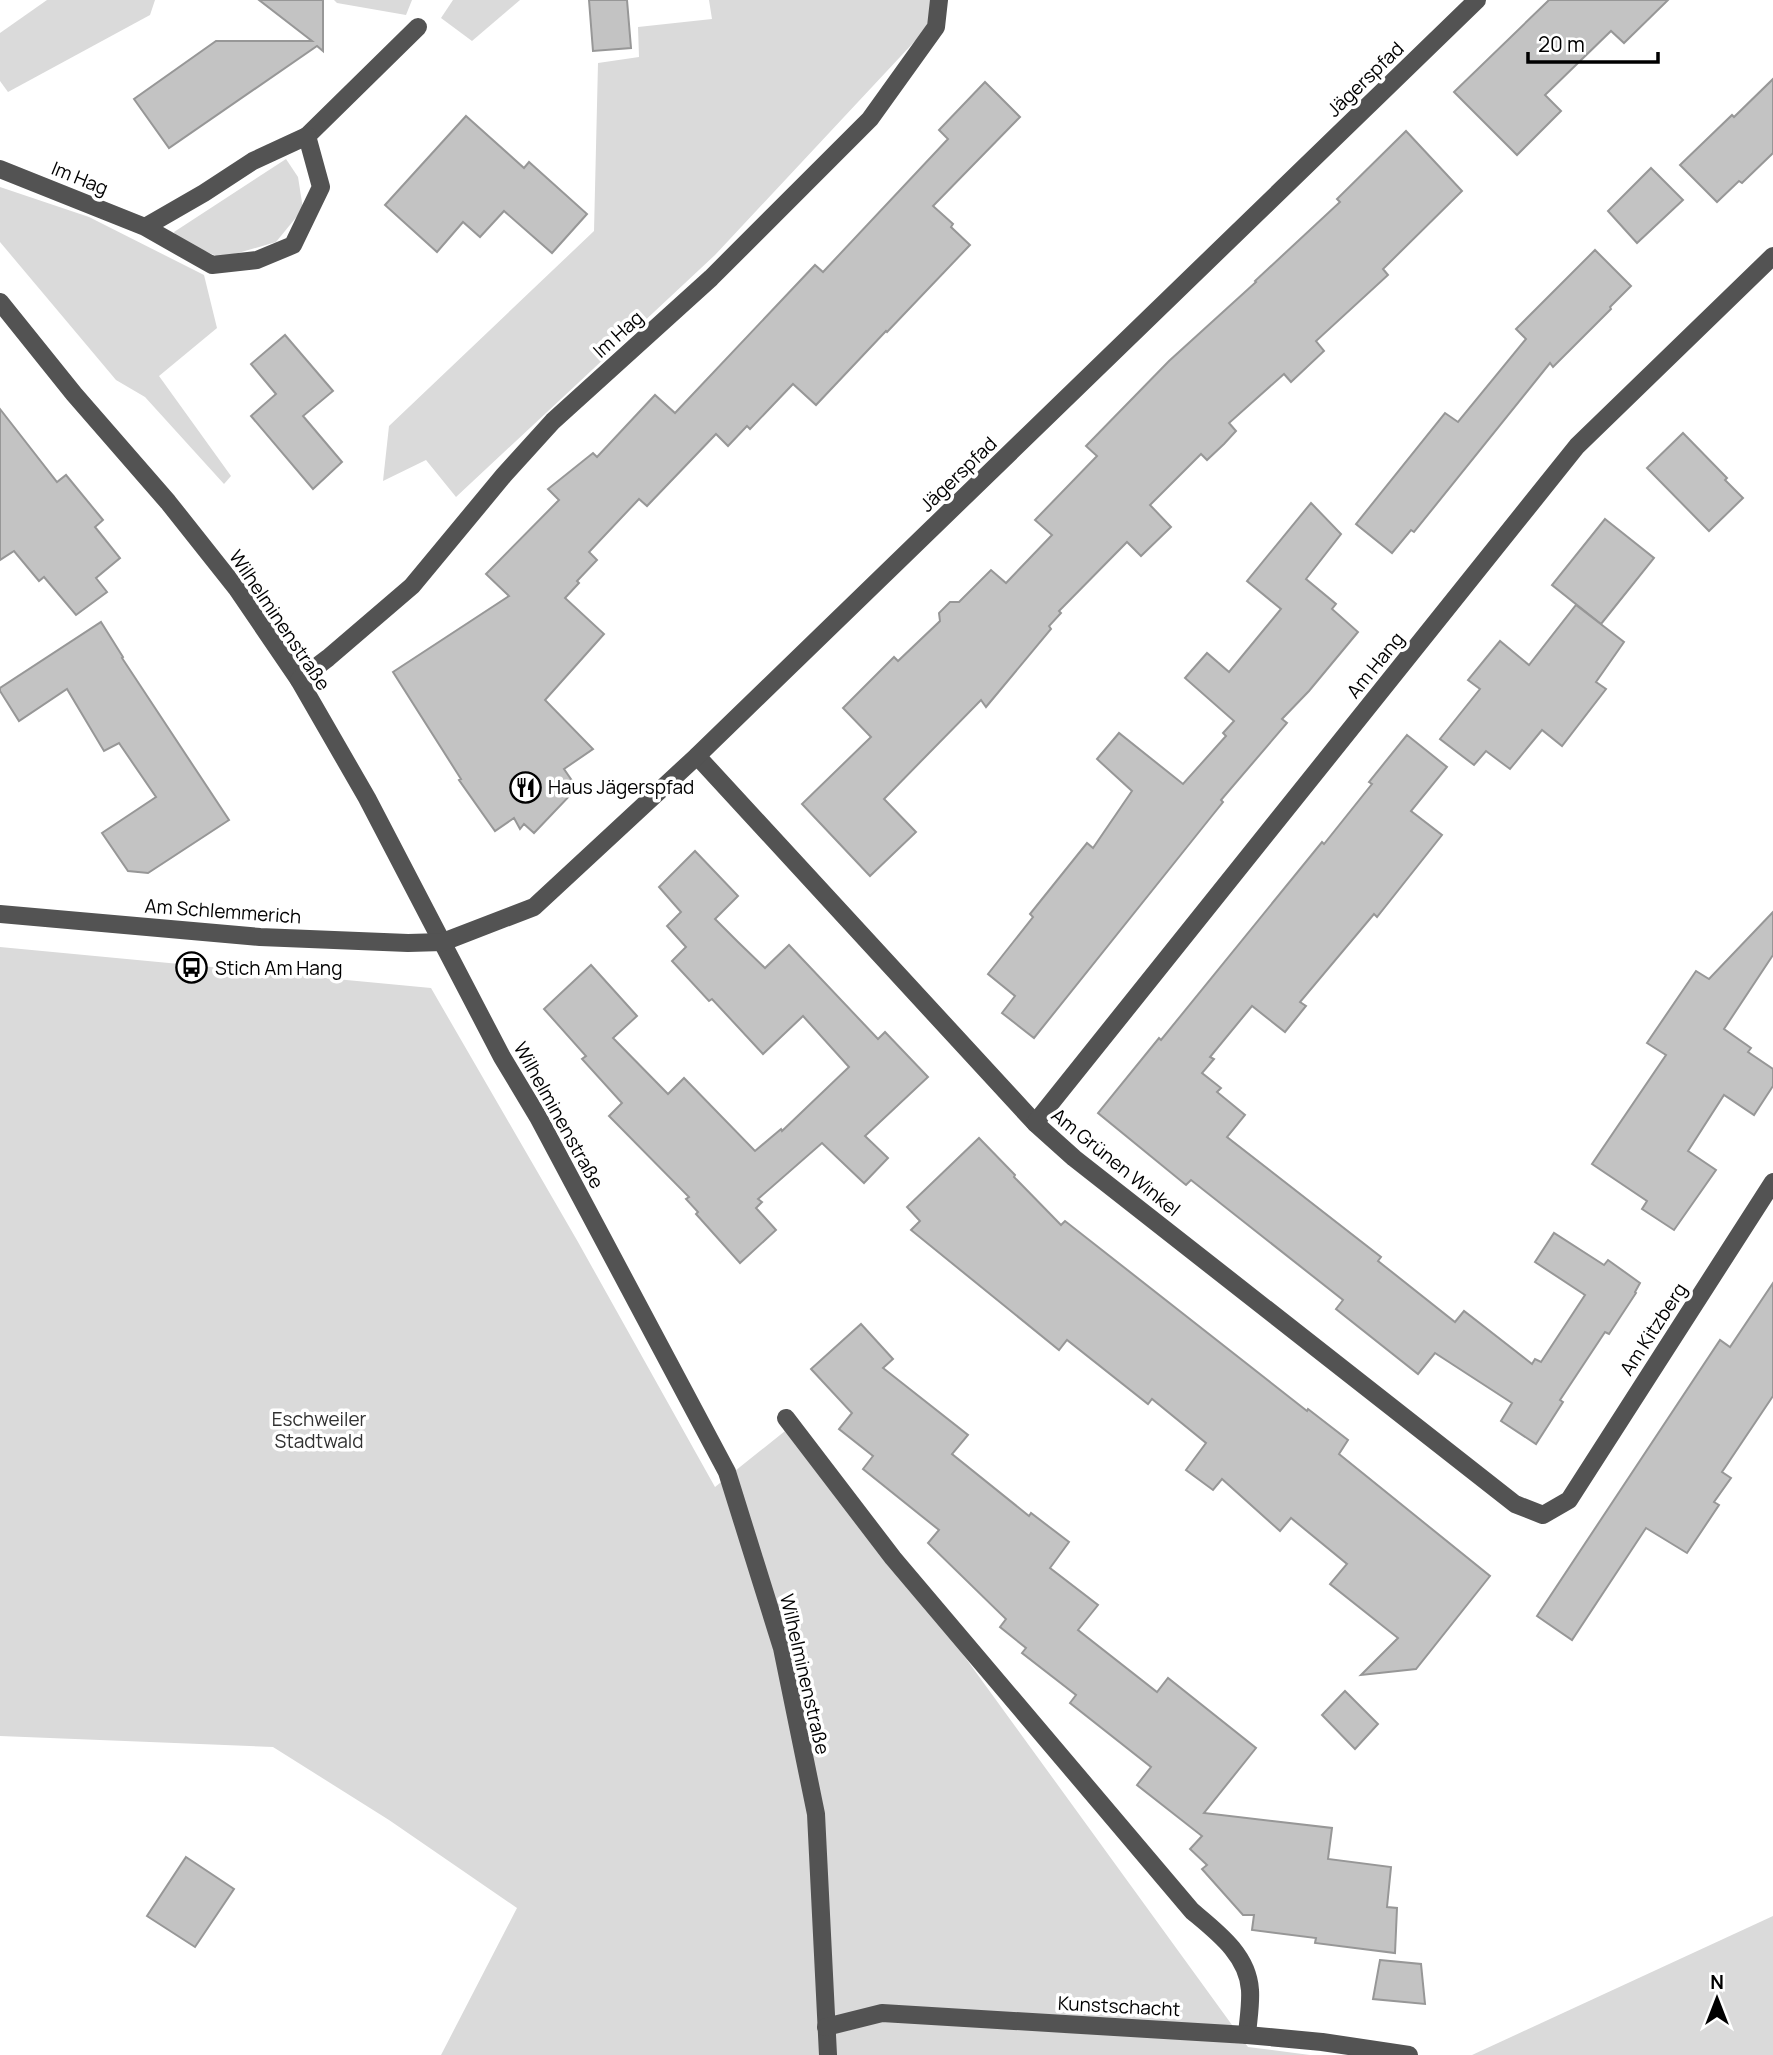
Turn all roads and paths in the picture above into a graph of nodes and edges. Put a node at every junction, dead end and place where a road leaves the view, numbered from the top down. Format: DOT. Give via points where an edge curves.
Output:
graph roads {
  1 [pos="939,0"];
  2 [pos="1477,0"];
  3 [pos="418,27"];
  4 [pos="307,136"];
  5 [pos="0,169"];
  6 [pos="145,227"];
  7 [pos="1773,256"];
  8 [pos="0,302"];
  9 [pos="299,680"];
  10 [pos="697,757"];
  11 [pos="0,914"];
  12 [pos="443,942"];
  13 [pos="1035,1123"];
  14 [pos="1773,1182"];
  15 [pos="786,1418"];
  16 [pos="1569,1500"];
  17 [pos="826,2027"];
  18 [pos="1247,2035"];
  19 [pos="828,2055"];
  20 [pos="1409,2055"];
  1 -- 9 [label="street, Im Hag" via="936,27 870,119 710,278 553,421 412,586"];
  2 -- 10 [label="street, Jägerspfad"];
  3 -- 4 [label="street"];
  4 -- 6 [label="street" via="253,161"];
  4 -- 6 [label="street, Im Hag" via="321,187 293,245 257,260 212,265"];
  5 -- 6 [label="street, Im Hag"];
  7 -- 13 [label="street, Am Hang" via="1577,446"];
  8 -- 9 [label="street, Wilhelminenstraße" via="220,567"];
  9 -- 12 [label="street, Wilhelminenstraße" via="368,798"];
  10 -- 12 [label="street, Jägerspfad" via="534,907"];
  10 -- 13 [label="street, Am Grünen Winkel"];
  11 -- 12 [label="street, Am Schlemmerich" via="260,937"];
  12 -- 17 [label="street, Wilhelminenstraße" via="727,1472 782,1647 816,1814"];
  13 -- 16 [label="street, Am Grünen Winkel" via="1515,1504 1543,1515"];
  14 -- 16 [label="street, Am Kitzberg"];
  15 -- 18 [label="street" via="893,1559 1192,1911 1223,1938 1243,1964 1250,1989"];
  17 -- 18 [label="street, Kunstschacht" via="882,2013"];
  17 -- 19 [label="street, Wilhelminenstraße"];
  18 -- 20 [label="street, Kunstschacht"];
}
